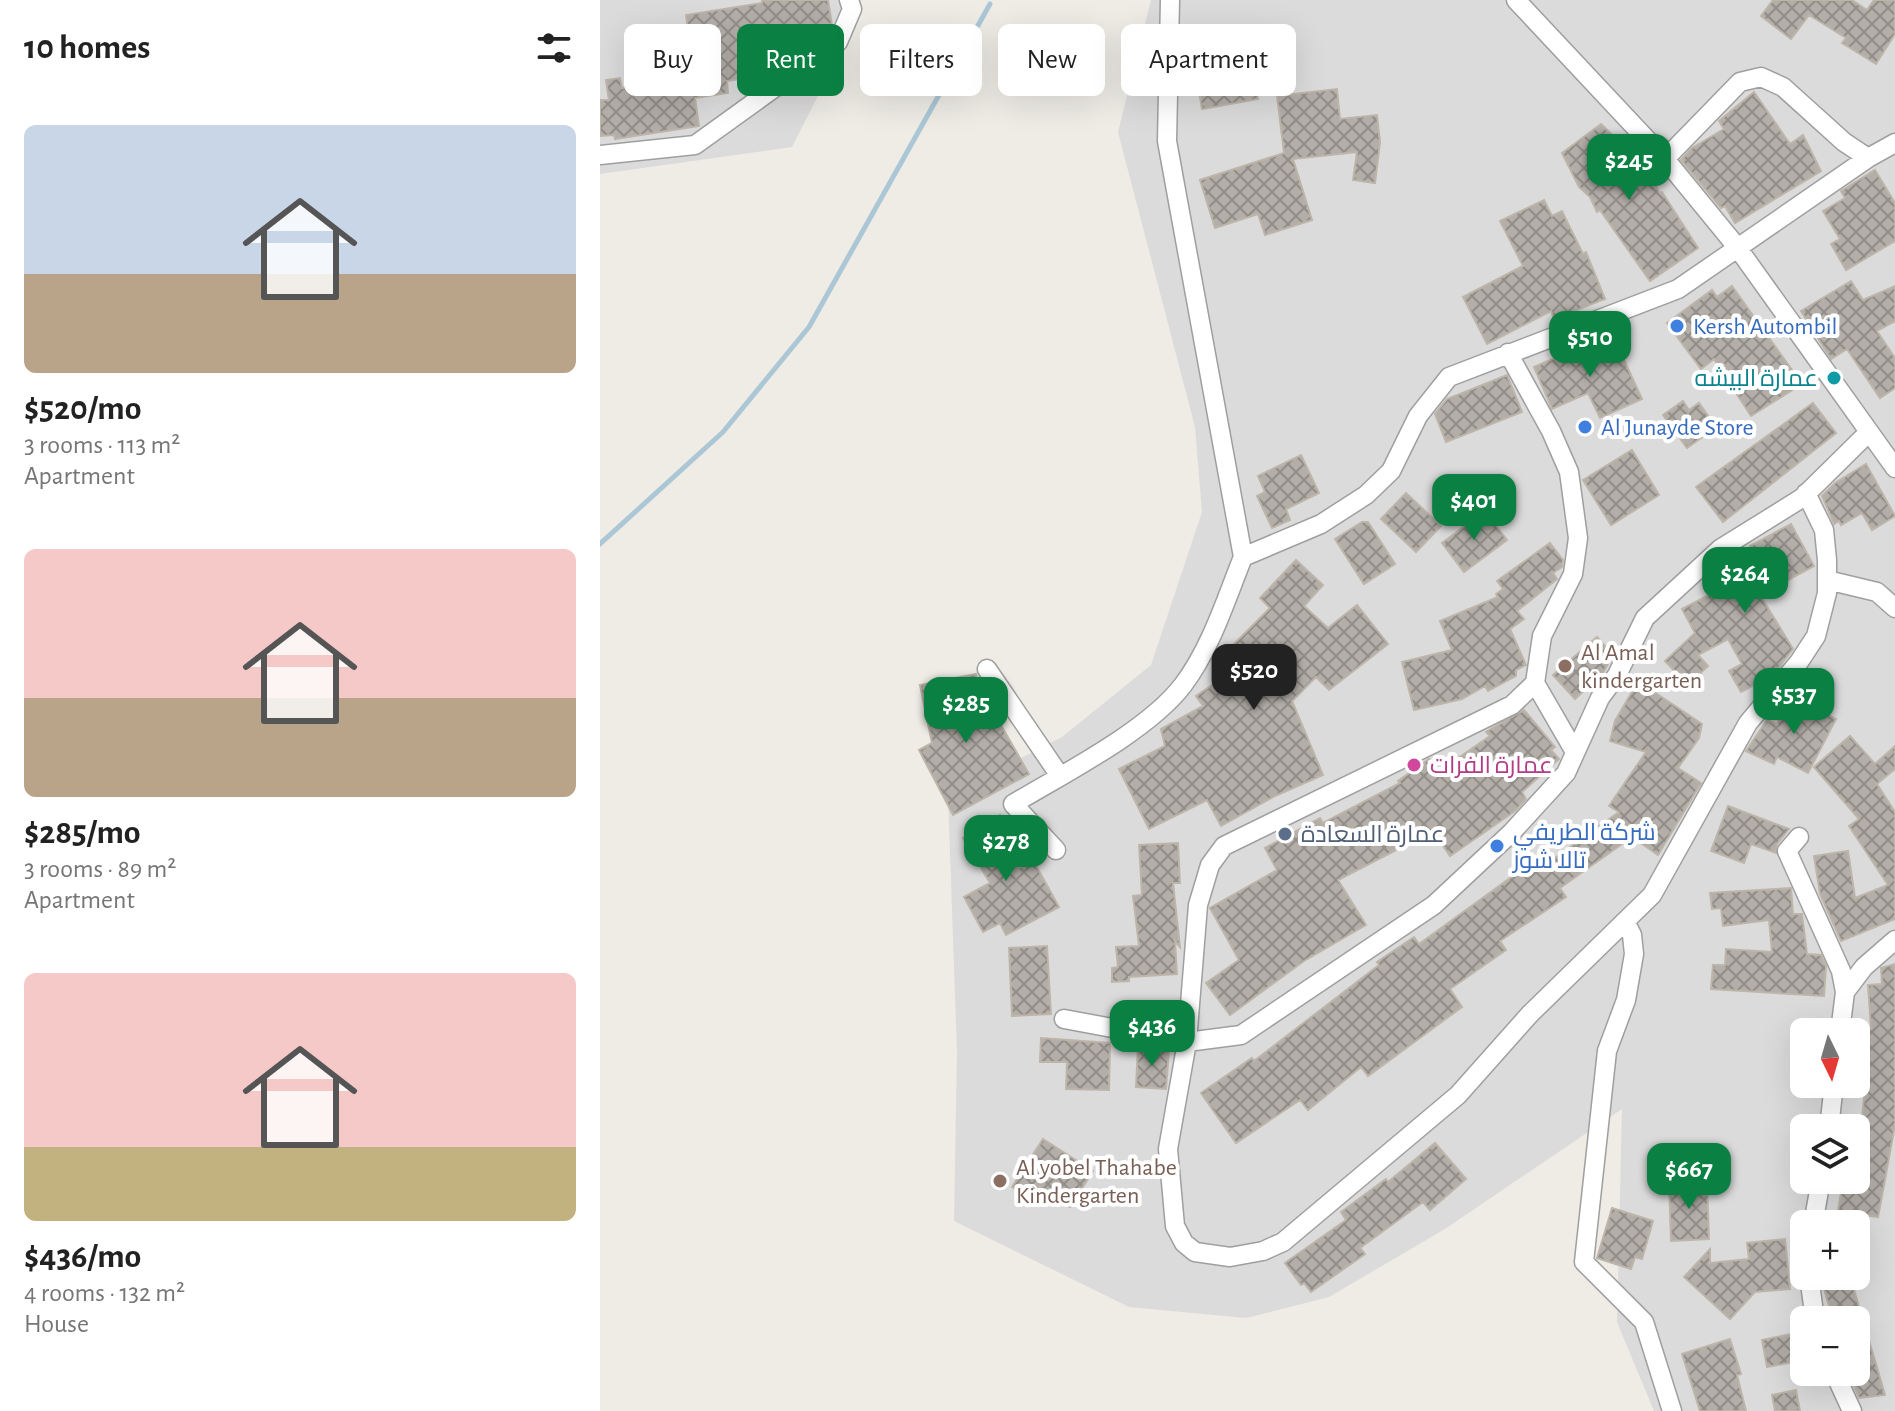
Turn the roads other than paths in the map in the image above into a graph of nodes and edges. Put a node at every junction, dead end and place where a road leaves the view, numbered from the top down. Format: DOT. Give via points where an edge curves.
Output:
graph roads {
  1 [pos="849,0"];
  2 [pos="1170,0"];
  3 [pos="1516,0"];
  4 [pos="1895,143"];
  5 [pos="600,155"];
  6 [pos="1868,158"];
  7 [pos="1665,159"];
  8 [pos="1737,247"];
  9 [pos="1508,353"];
  10 [pos="1869,432"];
  11 [pos="1895,468"];
  12 [pos="1806,493"];
  13 [pos="1243,557"];
  14 [pos="1827,580"];
  15 [pos="1895,608"];
  16 [pos="987,669"];
  17 [pos="1535,683"];
  18 [pos="1575,752"];
  19 [pos="1060,776"];
  20 [pos="1799,837"];
  21 [pos="1056,850"];
  22 [pos="1626,923"];
  23 [pos="1895,940"];
  24 [pos="1845,992"];
  25 [pos="1842,1018"];
  26 [pos="1064,1019"];
  27 [pos="1187,1042"];
  28 [pos="1840,1386"];
  29 [pos="1672,1411"];
  30 [pos="1852,1411"];
  1 -- 5 [label="street" via="852,9 838,42 695,145"];
  2 -- 13 [label="street" via="1167,141"];
  3 -- 7 [label="street"];
  4 -- 6 [label="street"];
  6 -- 7 [label="street" via="1783,87 1761,77 1740,82"];
  6 -- 8 [label="street"];
  7 -- 8 [label="street"];
  8 -- 9 [label="street" via="1678,289"];
  8 -- 10 [label="street"];
  9 -- 13 [label="street" via="1449,377 1418,416 1391,471 1366,495 1321,524"];
  9 -- 17 [label="street" via="1569,472 1578,538 1573,574 1542,636"];
  10 -- 11 [label="street"];
  10 -- 12 [label="street"];
  12 -- 14 [label="street" via="1824,530"];
  12 -- 18 [label="street" via="1720,549 1645,618"];
  13 -- 19 [label="street" via="1209,640 1183,685 1153,714"];
  14 -- 15 [label="street" via="1877,592"];
  14 -- 22 [label="street" via="1816,636 1748,723 1674,860"];
  16 -- 19 [label="street"];
  17 -- 18 [label="street"];
  17 -- 27 [label="street" via="1512,705 1224,846 1210,865 1198,905"];
  18 -- 27 [label="street" via="1566,773 1511,833 1434,905 1241,1035"];
  19 -- 21 [label="street" via="1013,804"];
  20 -- 24 [label="street" via="1787,851 1841,971"];
  22 -- 27 [label="street" via="1530,1014 1458,1095 1283,1242 1263,1251 1230,1257 1195,1252 1175,1226 1168,1149"];
  22 -- 29 [label="street" via="1634,954 1626,1000 1607,1051 1584,1262 1644,1322"];
  23 -- 24 [label="street"];
  24 -- 25 [label="street"];
  26 -- 27 [label="street"];
  28 -- 30 [label="street"];
}
